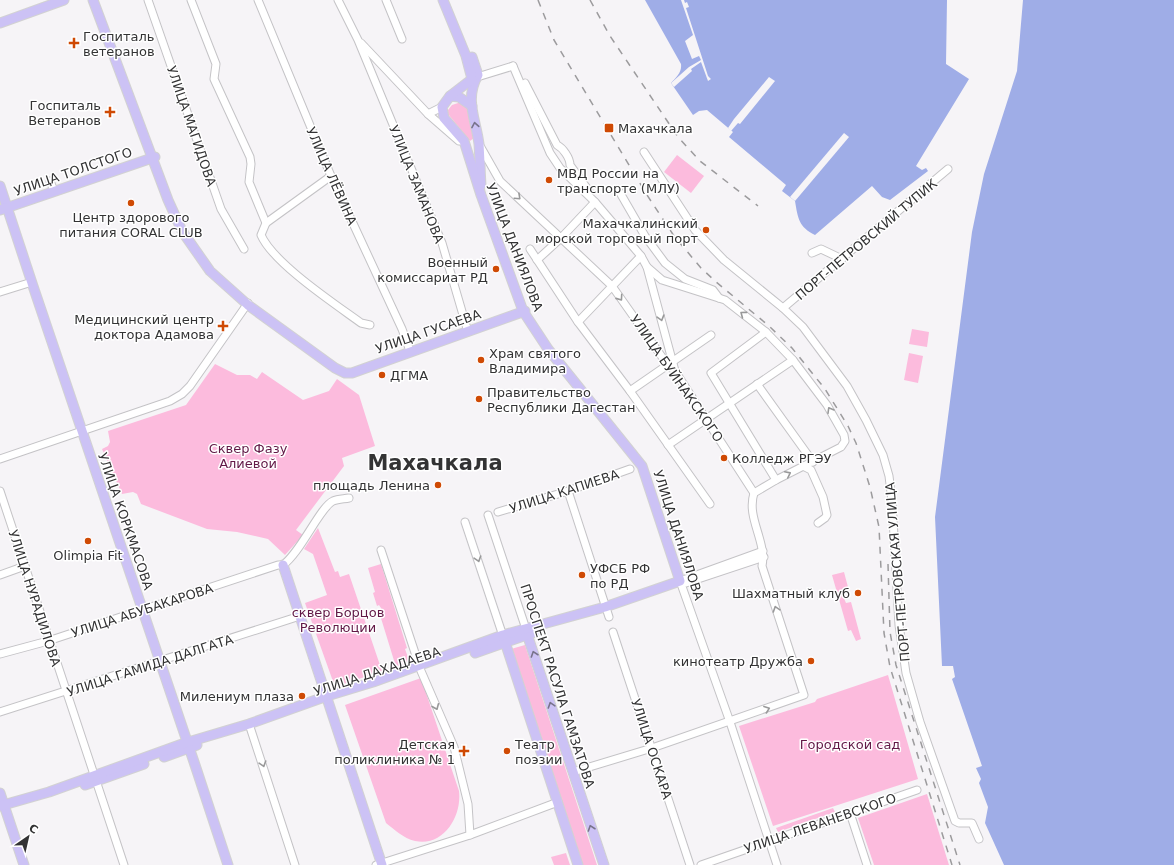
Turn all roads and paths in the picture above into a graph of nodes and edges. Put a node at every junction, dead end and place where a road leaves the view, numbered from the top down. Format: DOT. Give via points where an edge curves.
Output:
graph roads {
  1 [pos="64,0"];
  2 [pos="93,0"];
  3 [pos="97,0"];
  4 [pos="148,0"];
  5 [pos="191,0"];
  6 [pos="258,0"];
  7 [pos="338,0"];
  8 [pos="386,0"];
  9 [pos="444,0"];
  10 [pos="449,0"];
  11 [pos="0,23"];
  12 [pos="402,39"];
  13 [pos="358,40"];
  14 [pos="513,66"];
  15 [pos="475,77"];
  16 [pos="450,96"];
  17 [pos="442,106"];
  18 [pos="472,106"];
  19 [pos="428,114"];
  20 [pos="464,141"];
  21 [pos="478,144"];
  22 [pos="556,145"];
  23 [pos="550,150"];
  24 [pos="644,152"];
  25 [pos="154,157"];
  26 [pos="570,165"];
  27 [pos="948,169"];
  28 [pos="563,170"];
  29 [pos="331,176"];
  30 [pos="50,181"];
  31 [pos="0,186"];
  32 [pos="54,191"];
  33 [pos="619,192"];
  34 [pos="594,202"];
  35 [pos="4,209"];
  36 [pos="266,223"];
  37 [pos="561,238"];
  38 [pos="244,249"];
  39 [pos="530,249"];
  40 [pos="812,253"];
  41 [pos="640,256"];
  42 [pos="842,259"];
  43 [pos="537,260"];
  44 [pos="647,267"];
  45 [pos="32,282"];
  46 [pos="612,286"];
  47 [pos="0,292"];
  48 [pos="720,298"];
  49 [pos="248,304"];
  50 [pos="783,308"];
  51 [pos="524,311"];
  52 [pos="578,322"];
  53 [pos="370,325"];
  54 [pos="468,331"];
  55 [pos="766,332"];
  56 [pos="711,335"];
  57 [pos="410,351"];
  58 [pos="793,360"];
  59 [pos="671,364"];
  60 [pos="757,384"];
  61 [pos="630,391"];
  62 [pos="729,403"];
  63 [pos="706,418"];
  64 [pos="82,432"];
  65 [pos="668,445"];
  66 [pos="0,459"];
  67 [pos="813,462"];
  68 [pos="803,466"];
  69 [pos="630,469"];
  70 [pos="776,480"];
  71 [pos="0,491"];
  72 [pos="568,491"];
  73 [pos="754,493"];
  74 [pos="349,498"];
  75 [pos="710,504"];
  76 [pos="498,512"];
  77 [pos="488,515"];
  78 [pos="465,522"];
  79 [pos="818,523"];
  80 [pos="381,550"];
  81 [pos="763,554"];
  82 [pos="283,565"];
  83 [pos="25,566"];
  84 [pos="0,575"];
  85 [pos="681,582"];
  86 [pos="142,609"];
  87 [pos="607,612"];
  88 [pos="300,616"];
  89 [pos="526,631"];
  90 [pos="613,632"];
  91 [pos="504,639"];
  92 [pos="48,641"];
  93 [pos="0,654"];
  94 [pos="159,662"];
  95 [pos="420,668"];
  96 [pos="66,691"];
  97 [pos="327,698"];
  98 [pos="0,712"];
  99 [pos="730,722"];
  100 [pos="250,728"];
  101 [pos="189,745"];
  102 [pos="652,748"];
  103 [pos="573,772"];
  104 [pos="95,779"];
  105 [pos="917,790"];
  106 [pos="0,793"];
  107 [pos="558,802"];
  108 [pos="1,811"];
  109 [pos="850,813"];
  110 [pos="470,835"];
  111 [pos="979,839"];
  112 [pos="770,841"];
  113 [pos="380,864"];
  114 [pos="18,865"];
  115 [pos="24,865"];
  116 [pos="124,865"];
  117 [pos="228,865"];
  118 [pos="295,865"];
  119 [pos="578,865"];
  120 [pos="604,865"];
  121 [pos="690,865"];
  122 [pos="701,865"];
  123 [pos="777,865"];
  124 [pos="867,865"];
  1 -- 11 [label="main road"];
  2 -- 25 [label="main road"];
  3 -- 25 [label="main road"];
  4 -- 38 [label="street, УЛИЦА МАГИДОВА" via="221,209"];
  5 -- 36 [label="street" via="216,64 214,79 250,157 252,164 248,182"];
  6 -- 29 [label="street, УЛИЦА ЛЁВИНА"];
  7 -- 13 [label="street, УЛИЦА ЗАМАНОВА"];
  8 -- 12 [label="street"];
  9 -- 15 [label="main road"];
  10 -- 15 [label="main road"];
  13 -- 19 [label="street, УЛИЦА ЗАМАНОВА"];
  13 -- 54 [label="street, УЛИЦА ЗАМАНОВА" via="442,243"];
  14 -- 15 [label="street"];
  14 -- 22 [label="street" via="521,76"];
  14 -- 23 [label="street"];
  15 -- 16 [label="main road"];
  15 -- 18 [label="main road, УЛИЦА ДАНИЯЛОВА"];
  16 -- 17 [label="main road"];
  16 -- 18 [label="main road" via="459,97"];
  17 -- 19 [label="street"];
  17 -- 20 [label="main road, УЛИЦА ДАНИЯЛОВА" via="444,118"];
  21 -- 18 [label="main road, УЛИЦА ДАНИЯЛОВА, one-way"];
  19 -- 20 [label="street, УЛИЦА ЗАМАНОВА" via="459,141"];
  20 -- 21 [label="main road" via="472,146"];
  20 -- 51 [label="main road, УЛИЦА ДАНИЯЛОВА"];
  21 -- 37 [label="street, УЛИЦА БУЙНАКСКОГО, one-way" via="500,181"];
  21 -- 51 [label="main road, УЛИЦА ДАНИЯЛОВА" via="482,194"];
  22 -- 23 [label="street"];
  22 -- 26 [label="street" via="561,147"];
  23 -- 28 [label="street"];
  24 -- 50 [label="street, ПОРТ-ПЕТРОВСКАЯ УЛИЦА" via="695,230 724,260"];
  25 -- 32 [label="main road, УЛИЦА ТОЛСТОГО"];
  25 -- 49 [label="main road" via="178,218 197,250 212,270"];
  26 -- 28 [label="street"];
  26 -- 34 [label="street"];
  27 -- 42 [label="street, ПОРТ-ПЕТРОВСКИЙ ТУПИК"];
  28 -- 34 [label="street"];
  29 -- 36 [label="street"];
  29 -- 57 [label="street, УЛИЦА ЛЁВИНА" via="393,308"];
  30 -- 32 [label="street"];
  31 -- 35 [label="main road, УЛИЦА КОРКМАСОВА"];
  32 -- 35 [label="main road, УЛИЦА ТОЛСТОГО"];
  33 -- 48 [label="street" via="645,236 665,263 685,279 713,290"];
  34 -- 37 [label="street"];
  34 -- 41 [label="street"];
  35 -- 45 [label="main road, УЛИЦА КОРКМАСОВА"];
  36 -- 53 [label="street" via="262,235 265,243 299,277 361,323"];
  37 -- 43 [label="street"];
  37 -- 46 [label="street, УЛИЦА БУЙНАКСКОГО"];
  39 -- 43 [label="street"];
  40 -- 42 [label="street" via="821,249"];
  41 -- 44 [label="street"];
  41 -- 46 [label="street"];
  42 -- 50 [label="street, ПОРТ-ПЕТРОВСКИЙ ТУПИК"];
  43 -- 52 [label="street"];
  44 -- 48 [label="street" via="662,280"];
  44 -- 59 [label="street, УЛИЦА БУЙНАКСКОГО, one-way"];
  45 -- 47 [label="street"];
  45 -- 64 [label="main road, УЛИЦА КОРКМАСОВА"];
  46 -- 52 [label="street"];
  46 -- 59 [label="street, УЛИЦА БУЙНАКСКОГО, one-way"];
  55 -- 48 [label="street, one-way"];
  49 -- 57 [label="main road, УЛИЦА ГУСАЕВА" via="341,370 353,372"];
  49 -- 57 [label="main road, УЛИЦА ГУСАЕВА" via="345,373 352,373"];
  49 -- 64 [label="street" via="182,394 170,401"];
  50 -- 111 [label="street, ПОРТ-ПЕТРОВСКАЯ УЛИЦА" via="804,327 847,386 883,455 892,501 899,625 906,673 920,722 955,821 972,823"];
  51 -- 54 [label="main road, УЛИЦА ГУСАЕВА"];
  51 -- 85 [label="main road, УЛИЦА ДАНИЯЛОВА" via="548,349 642,466"];
  52 -- 61 [label="street"];
  54 -- 57 [label="main road, УЛИЦА ГУСАЕВА"];
  55 -- 58 [label="street"];
  55 -- 62 [label="street" via="710,373"];
  56 -- 59 [label="street"];
  58 -- 60 [label="street"];
  67 -- 58 [label="street, one-way" via="843,445 844,435 827,405"];
  59 -- 61 [label="street"];
  59 -- 63 [label="street, УЛИЦА БУЙНАКСКОГО"];
  60 -- 62 [label="street"];
  60 -- 67 [label="street"];
  61 -- 65 [label="street"];
  62 -- 63 [label="street"];
  62 -- 70 [label="street"];
  63 -- 65 [label="street"];
  63 -- 73 [label="street, УЛИЦА БУЙНАКСКОГО"];
  64 -- 66 [label="street"];
  64 -- 86 [label="main road, УЛИЦА КОРКМАСОВА"];
  65 -- 75 [label="street"];
  67 -- 68 [label="street"];
  70 -- 68 [label="street, one-way"];
  68 -- 79 [label="street" via="811,470 823,497 826,518"];
  69 -- 72 [label="street, УЛИЦА КАПИЕВА"];
  70 -- 73 [label="street"];
  71 -- 83 [label="street, УЛИЦА НУРАДИЛОВА"];
  72 -- 76 [label="street, УЛИЦА КАПИЕВА"];
  72 -- 87 [label="street"];
  73 -- 81 [label="street" via="751,508"];
  74 -- 82 [label="street" via="332,501 326,507 305,540"];
  77 -- 89 [label="street, ПРОСПЕКТ РАСУЛА ГАМЗАТОВА"];
  78 -- 91 [label="street, one-way"];
  80 -- 95 [label="street"];
  81 -- 85 [label="street, УЛИЦА ДАХАДАЕВА"];
  99 -- 81 [label="street, one-way" via="804,695 762,566"];
  82 -- 86 [label="street, УЛИЦА АБУБАКАРОВА"];
  82 -- 88 [label="main road"];
  83 -- 84 [label="street"];
  83 -- 92 [label="street, УЛИЦА НУРАДИЛОВА"];
  85 -- 87 [label="main road, УЛИЦА ДАХАДАЕВА"];
  85 -- 99 [label="street, УЛИЦА ДАНИЯЛОВА"];
  86 -- 92 [label="street, УЛИЦА АБУБАКАРОВА"];
  86 -- 94 [label="main road, УЛИЦА КОРКМАСОВА"];
  87 -- 89 [label="main road, УЛИЦА ДАХАДАЕВА"];
  88 -- 94 [label="street, УЛИЦА ГАМИДА ДАЛГАТА"];
  88 -- 97 [label="main road"];
  89 -- 91 [label="main road, УЛИЦА ДАХАДАЕВА"];
  103 -- 89 [label="main road, ПРОСПЕКТ РАСУЛА ГАМЗАТОВА, one-way"];
  90 -- 102 [label="street, УЛИЦА ОСКАРА"];
  91 -- 95 [label="main road, УЛИЦА ДАХАДАЕВА"];
  91 -- 107 [label="main road"];
  92 -- 93 [label="street, УЛИЦА АБУБАКАРОВА"];
  92 -- 96 [label="street, УЛИЦА НУРАДИЛОВА"];
  94 -- 96 [label="street, УЛИЦА ГАМИДА ДАЛГАТА"];
  94 -- 101 [label="main road, УЛИЦА КОРКМАСОВА"];
  95 -- 97 [label="main road, УЛИЦА ДАХАДАЕВА"];
  95 -- 110 [label="street, one-way" via="454,747 468,804"];
  96 -- 98 [label="street, УЛИЦА ГАМИДА ДАЛГАТА"];
  96 -- 104 [label="street, УЛИЦА НУРАДИЛОВА"];
  97 -- 100 [label="main road, УЛИЦА ДАХАДАЕВА"];
  97 -- 101 [label="main road, УЛИЦА ДАХАДАЕВА"];
  97 -- 113 [label="main road"];
  99 -- 102 [label="street"];
  99 -- 112 [label="street, УЛИЦА ДАНИЯЛОВА"];
  100 -- 101 [label="main road, УЛИЦА ДАХАДАЕВА"];
  100 -- 118 [label="street, one-way"];
  101 -- 104 [label="main road, УЛИЦА ДАХАДАЕВА"];
  101 -- 117 [label="main road, УЛИЦА КОРКМАСОВА"];
  102 -- 103 [label="street"];
  102 -- 121 [label="street, УЛИЦА ОСКАРА"];
  120 -- 103 [label="main road, ПРОСПЕКТ РАСУЛА ГАМЗАТОВА, one-way"];
  104 -- 108 [label="main road, УЛИЦА ДАХАДАЕВА"];
  104 -- 116 [label="street, УЛИЦА НУРАДИЛОВА"];
  105 -- 109 [label="street, УЛИЦА ЛЕВАНЕВСКОГО"];
  106 -- 108 [label="main road"];
  107 -- 110 [label="street"];
  107 -- 119 [label="main road"];
  108 -- 114 [label="main road"];
  108 -- 115 [label="main road"];
  109 -- 112 [label="street, УЛИЦА ЛЕВАНЕВСКОГО"];
  109 -- 124 [label="street"];
  110 -- 113 [label="street"];
  112 -- 122 [label="street, УЛИЦА ЛЕВАНЕВСКОГО"];
  112 -- 123 [label="street, УЛИЦА ДАНИЯЛОВА"];
}
